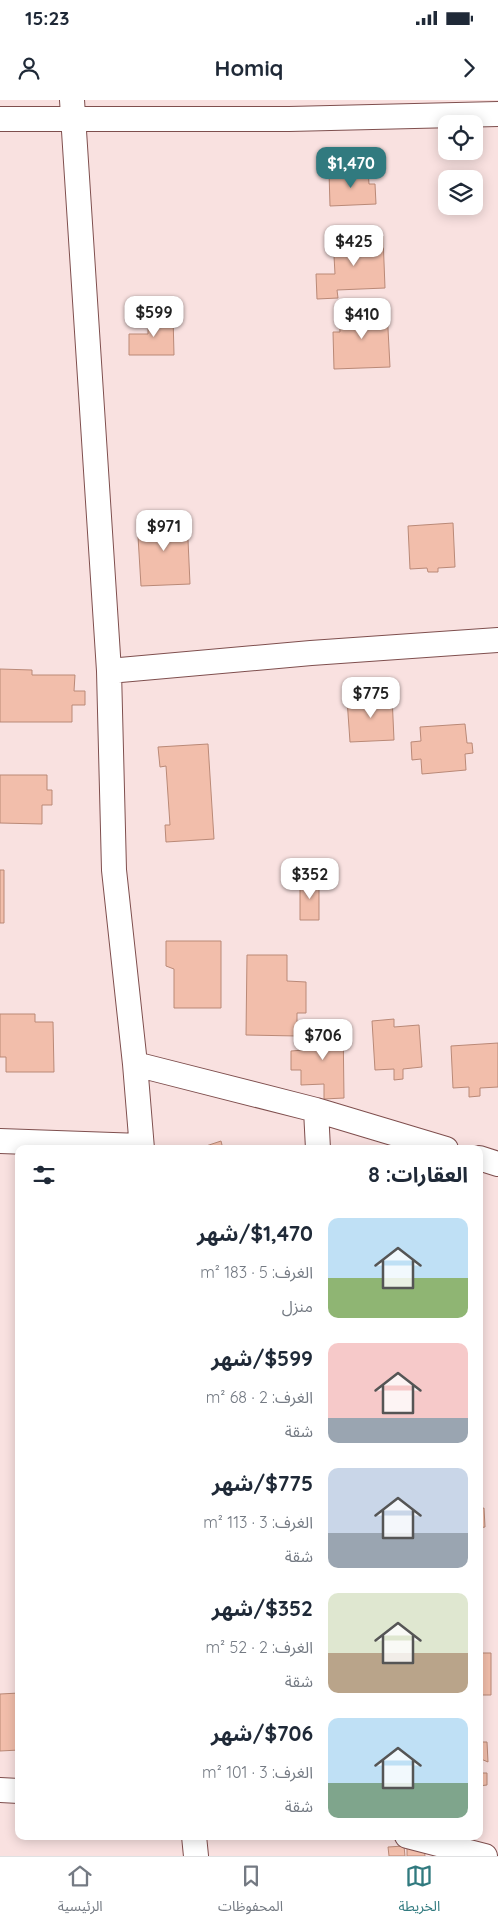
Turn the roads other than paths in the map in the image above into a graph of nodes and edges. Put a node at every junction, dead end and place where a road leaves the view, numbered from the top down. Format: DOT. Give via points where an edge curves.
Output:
graph roads {
  1 [pos="73,109"];
  2 [pos="288,109"];
  3 [pos="498,114"];
  4 [pos="0,119"];
  5 [pos="498,640"];
  6 [pos="109,671"];
  7 [pos="135,1064"];
  8 [pos="316,1110"];
  9 [pos="0,1141"];
  10 [pos="94,1145"];
  11 [pos="141,1145"];
  12 [pos="318,1145"];
  13 [pos="433,1145"];
  14 [pos="483,1159"];
  15 [pos="498,1164"];
  16 [pos="0,1790"];
  17 [pos="15,1792"];
  18 [pos="194,1840"];
  19 [pos="423,1840"];
  20 [pos="196,1856"];
  21 [pos="485,1856"];
  1 -- 2 [label="street"];
  1 -- 4 [label="street"];
  1 -- 6 [label="street"];
  2 -- 3 [label="street"];
  5 -- 6 [label="street"];
  6 -- 7 [label="street" via="114,870"];
  7 -- 8 [label="street"];
  7 -- 11 [label="street"];
  8 -- 12 [label="street"];
  8 -- 13 [label="street"];
  9 -- 10 [label="street"];
  14 -- 15 [label="street"];
  16 -- 17 [label="street"];
  18 -- 20 [label="street"];
  19 -- 21 [label="street"];
}
